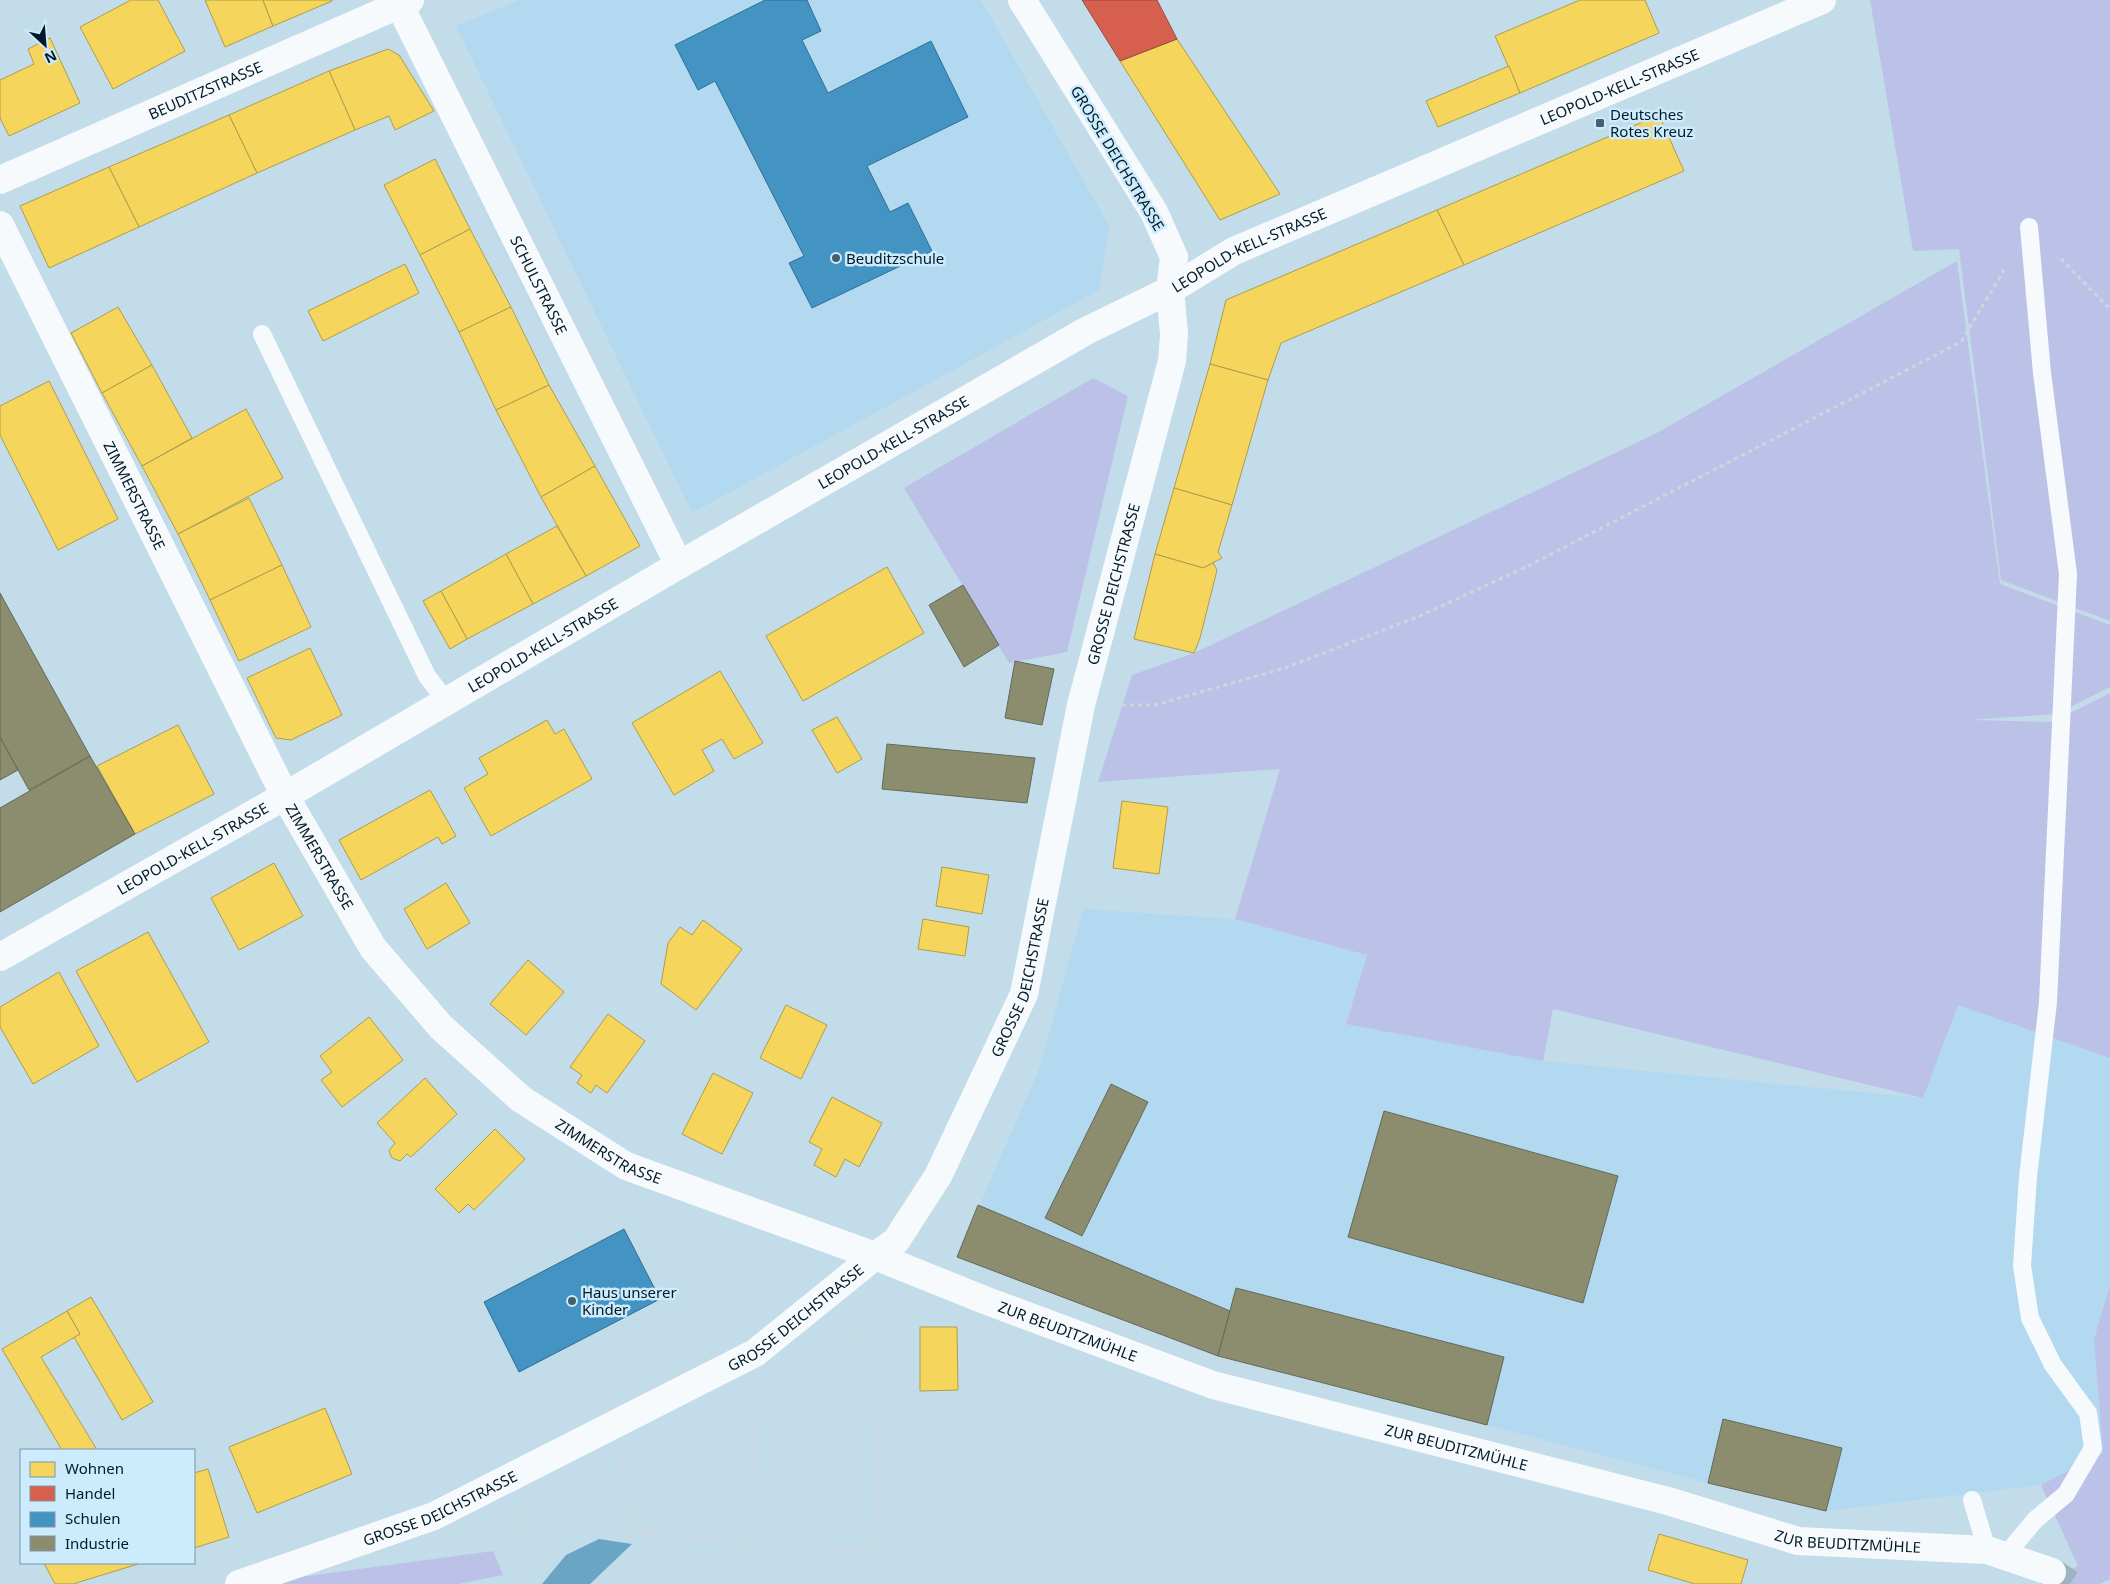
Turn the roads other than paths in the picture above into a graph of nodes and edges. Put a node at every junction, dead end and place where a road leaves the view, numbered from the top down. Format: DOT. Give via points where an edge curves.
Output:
graph roads {
  1 [pos="1022,0"];
  2 [pos="1822,0"];
  3 [pos="404,2"];
  4 [pos="0,180"];
  5 [pos="0,225"];
  6 [pos="2030,227"];
  7 [pos="1170,290"];
  8 [pos="262,334"];
  9 [pos="679,565"];
  10 [pos="446,702"];
  11 [pos="285,796"];
  12 [pos="0,957"];
  13 [pos="874,1256"];
  14 [pos="1972,1500"];
  15 [pos="1996,1553"];
  16 [pos="2052,1572"];
  17 [pos="239,1584"];
  1 -- 7 [label="street, GROSSE DEICHSTRASSE" via="1154,212 1174,258"];
  2 -- 7 [label="street, LEOPOLD-KELL-STRASSE" via="1234,251"];
  3 -- 4 [label="street, BEUDITZSTRASSE"];
  3 -- 9 [label="street, SCHULSTRASSE"];
  5 -- 11 [label="street, ZIMMERSTRASSE"];
  6 -- 15 [label="lane" via="2042,373 2068,574 2048,1002 2028,1177 2022,1266 2030,1318 2053,1366 2088,1413 2093,1448 2066,1494"];
  7 -- 9 [label="street, LEOPOLD-KELL-STRASSE" via="1086,331"];
  7 -- 13 [label="street, GROSSE DEICHSTRASSE" via="1174,334 1172,360 1081,705 1024,994 938,1176 896,1241"];
  8 -- 10 [label="lane" via="427,676"];
  9 -- 10 [label="street, LEOPOLD-KELL-STRASSE"];
  10 -- 11 [label="street, LEOPOLD-KELL-STRASSE"];
  11 -- 12 [label="street, LEOPOLD-KELL-STRASSE"];
  11 -- 13 [label="street, ZIMMERSTRASSE" via="373,948 442,1027 521,1099 626,1166"];
  13 -- 15 [label="street, ZUR BEUDITZMÜHLE" via="1213,1385 1668,1501 1798,1541"];
  13 -- 17 [label="street, GROSSE DEICHSTRASSE" via="756,1353 434,1516"];
  14 -- 15 [label="lane"];
  15 -- 16 [label="street, ZUR BEUDITZMÜHLE"];
}
